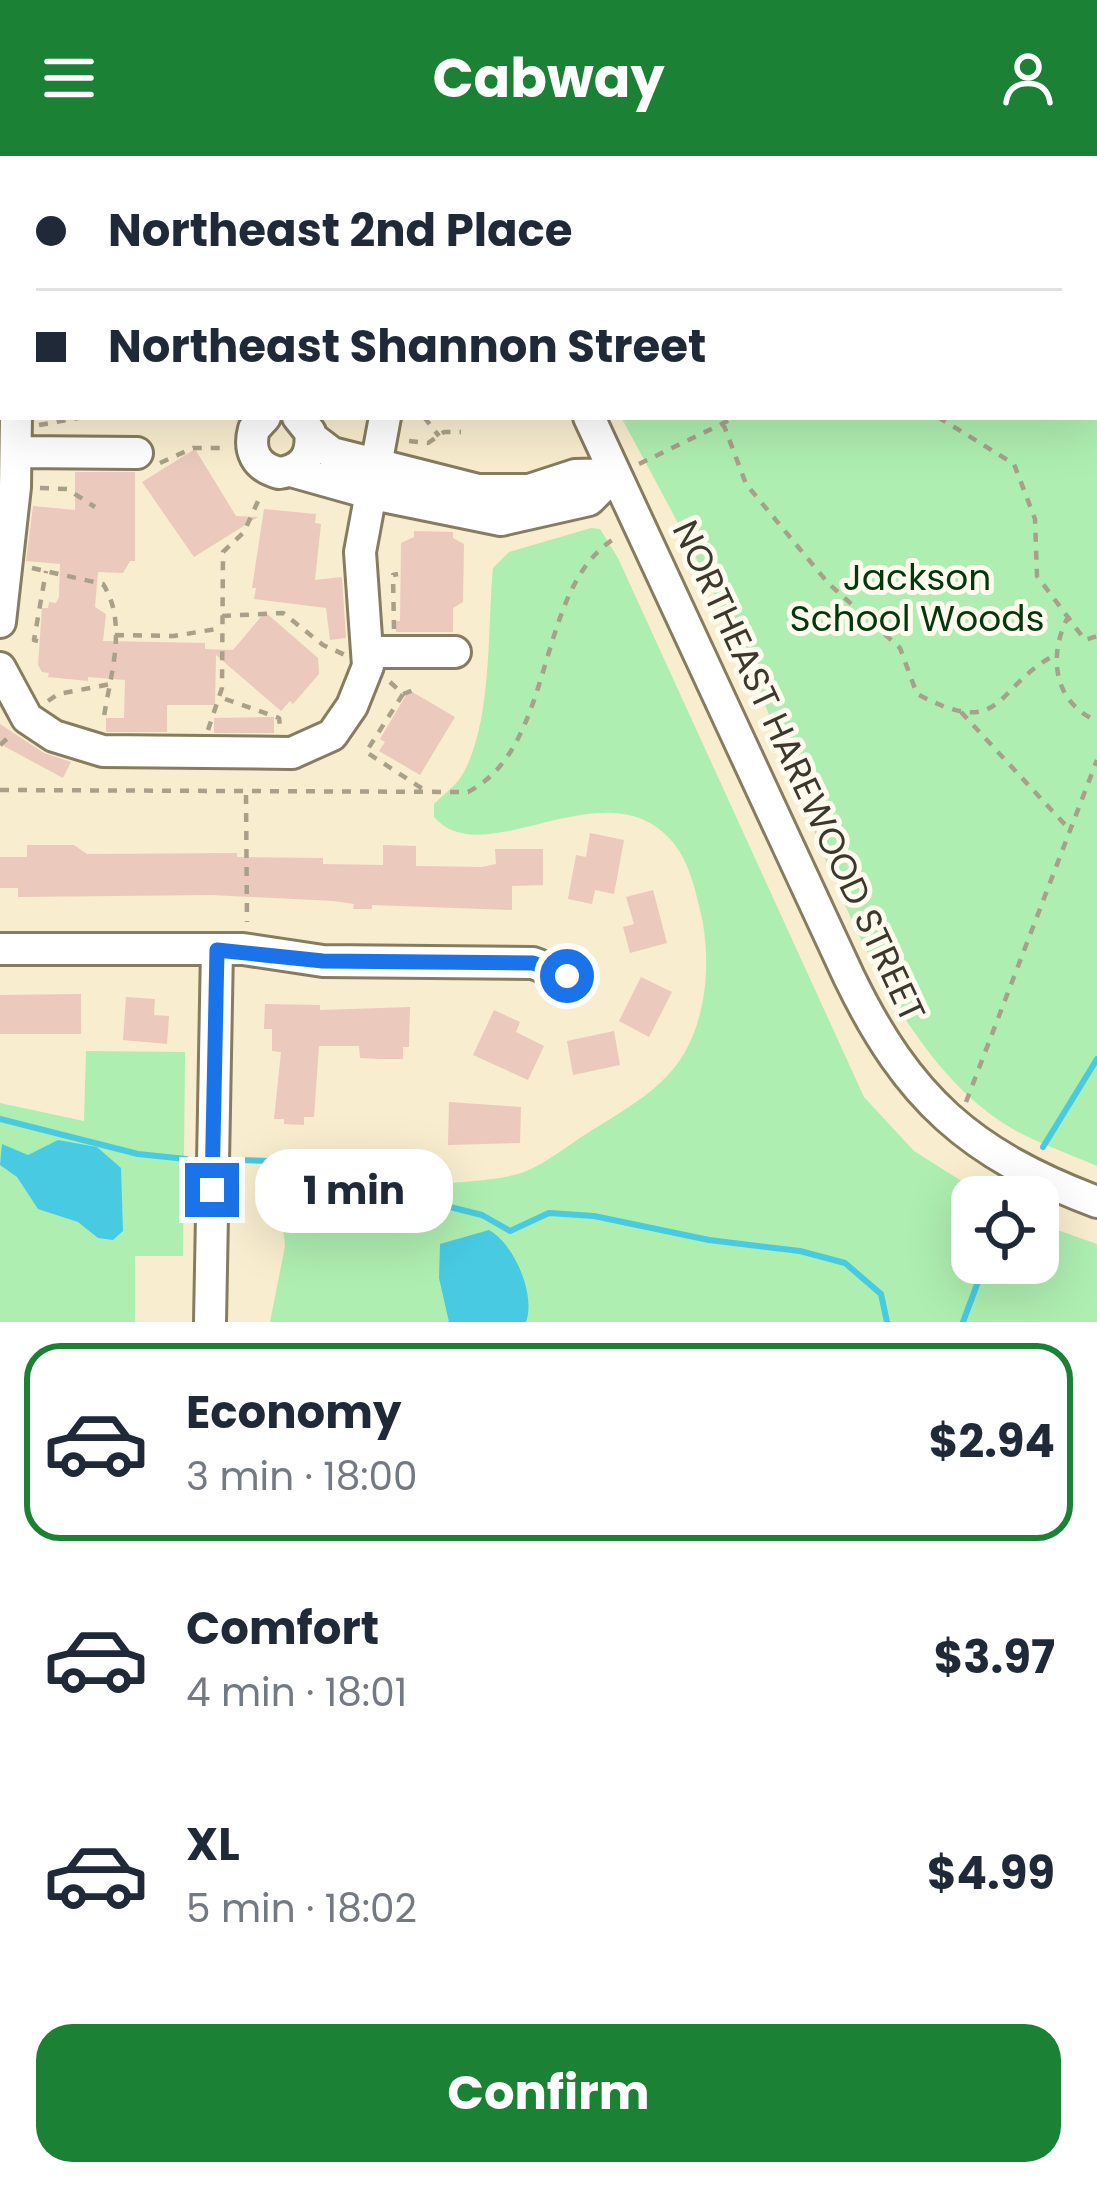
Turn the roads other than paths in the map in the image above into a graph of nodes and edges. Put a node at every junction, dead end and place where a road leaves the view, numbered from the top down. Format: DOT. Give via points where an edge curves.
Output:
graph roads {
  1 [pos="262,420"];
  2 [pos="591,420"];
  3 [pos="304,427"];
  4 [pos="20,432"];
  5 [pos="383,454"];
  6 [pos="147,460"];
  7 [pos="627,469"];
  8 [pos="291,471"];
  9 [pos="9,568"];
  10 [pos="0,622"];
  11 [pos="455,652"];
  12 [pos="375,657"];
  13 [pos="0,668"];
  14 [pos="0,949"];
  15 [pos="217,950"];
  16 [pos="567,976"];
  17 [pos="1097,1202"];
  18 [pos="210,1322"];
  1 -- 8 [label="street" via="253,452 268,470"];
  2 -- 7 [label="street, NORTHEAST HAREWOOD STREET"];
  3 -- 5 [label="street" via="332,453"];
  3 -- 8 [label="street" via="309,456"];
  4 -- 6 [label="street"];
  4 -- 9 [label="street"];
  5 -- 7 [label="street" via="506,492"];
  5 -- 8 [label="street"];
  5 -- 12 [label="street" via="360,552"];
  7 -- 17 [label="street, NORTHEAST HAREWOOD STREET" via="891,1056 920,1095 980,1147"];
  9 -- 10 [label="street"];
  11 -- 12 [label="street"];
  12 -- 13 [label="street" via="332,735 292,753 103,752 27,718"];
  14 -- 15 [label="street"];
  15 -- 16 [label="street" via="323,961 533,963"];
  15 -- 18 [label="street"];
}
